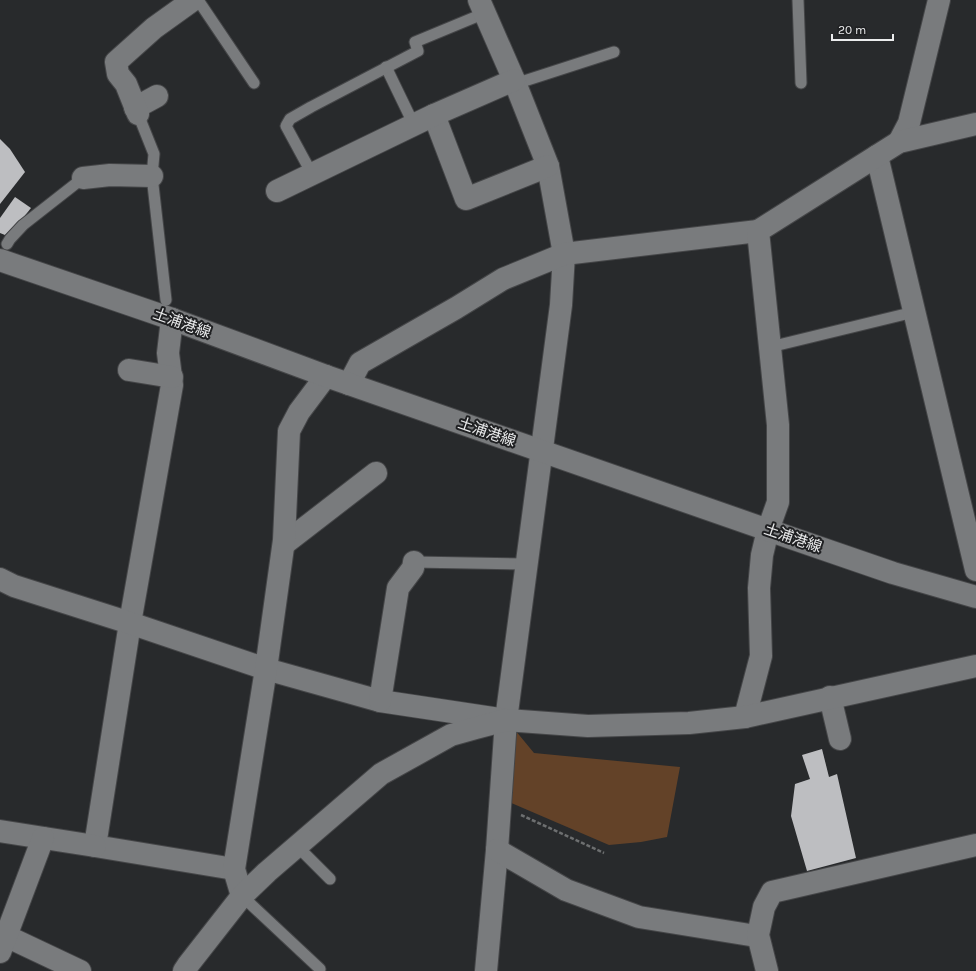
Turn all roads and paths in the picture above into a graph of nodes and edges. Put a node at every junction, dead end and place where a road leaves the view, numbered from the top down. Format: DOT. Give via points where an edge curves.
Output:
graph roads {
  1 [pos="193,0"];
  2 [pos="198,0"];
  3 [pos="798,0"];
  4 [pos="939,0"];
  5 [pos="482,6"];
  6 [pos="614,52"];
  7 [pos="386,67"];
  8 [pos="514,82"];
  9 [pos="254,83"];
  10 [pos="801,83"];
  11 [pos="156,96"];
  12 [pos="137,111"];
  13 [pos="434,115"];
  14 [pos="976,124"];
  15 [pos="414,125"];
  16 [pos="899,142"];
  17 [pos="877,156"];
  18 [pos="548,166"];
  19 [pos="312,174"];
  20 [pos="152,176"];
  21 [pos="83,178"];
  22 [pos="277,191"];
  23 [pos="758,231"];
  24 [pos="3,252"];
  25 [pos="564,254"];
  26 [pos="169,310"];
  27 [pos="914,312"];
  28 [pos="770,347"];
  29 [pos="129,370"];
  30 [pos="326,376"];
  31 [pos="172,377"];
  32 [pos="349,384"];
  33 [pos="541,450"];
  34 [pos="376,472"];
  35 [pos="768,530"];
  36 [pos="284,544"];
  37 [pos="414,562"];
  38 [pos="527,564"];
  39 [pos="976,570"];
  40 [pos="0,579"];
  41 [pos="976,597"];
  42 [pos="130,623"];
  43 [pos="976,666"];
  44 [pos="266,669"];
  45 [pos="830,697"];
  46 [pos="380,700"];
  47 [pos="745,717"];
  48 [pos="506,720"];
  49 [pos="840,739"];
  50 [pos="500,805"];
  51 [pos="0,831"];
  52 [pos="43,838"];
  53 [pos="976,845"];
  54 [pos="95,846"];
  55 [pos="297,846"];
  56 [pos="497,850"];
  57 [pos="604,853"];
  58 [pos="234,869"];
  59 [pos="330,880"];
  60 [pos="242,896"];
  61 [pos="758,935"];
  62 [pos="3,944"];
  63 [pos="320,969"];
  64 [pos="80,971"];
  65 [pos="184,971"];
  66 [pos="486,971"];
  67 [pos="767,971"];
  1 -- 12 [label="street" via="154,28 116,62 118,74 126,84"];
  2 -- 9 [label="lane"];
  3 -- 10 [label="lane"];
  4 -- 16 [label="street" via="909,123"];
  5 -- 7 [label="lane" via="415,42 418,52"];
  5 -- 8 [label="street"];
  6 -- 8 [label="lane"];
  7 -- 15 [label="lane"];
  7 -- 19 [label="lane" via="290,119 286,126"];
  8 -- 13 [label="street"];
  8 -- 18 [label="street"];
  11 -- 12 [label="street"];
  12 -- 20 [label="lane" via="154,154"];
  13 -- 15 [label="street"];
  13 -- 18 [label="street" via="466,199"];
  14 -- 16 [label="street"];
  15 -- 19 [label="street"];
  16 -- 17 [label="street"];
  17 -- 23 [label="street"];
  17 -- 27 [label="street"];
  18 -- 25 [label="street"];
  19 -- 22 [label="street"];
  20 -- 21 [label="street" via="110,175"];
  20 -- 26 [label="lane"];
  21 -- 24 [label="lane" via="23,225 10,239"];
  23 -- 25 [label="street"];
  23 -- 28 [label="street"];
  24 -- 26 [label="street, 土浦港線"];
  25 -- 32 [label="street" via="503,279 360,363"];
  25 -- 33 [label="street" via="561,305"];
  26 -- 30 [label="street, 土浦港線"];
  26 -- 31 [label="street" via="168,353"];
  27 -- 28 [label="lane"];
  27 -- 39 [label="street"];
  28 -- 35 [label="street" via="778,425 779,484 778,502"];
  29 -- 31 [label="street"];
  30 -- 32 [label="street, 土浦港線"];
  30 -- 36 [label="street" via="299,412 290,431"];
  31 -- 42 [label="street"];
  32 -- 33 [label="street, 土浦港線"];
  33 -- 35 [label="street, 土浦港線"];
  33 -- 38 [label="street"];
  34 -- 36 [label="street"];
  35 -- 41 [label="street, 土浦港線" via="893,573"];
  35 -- 47 [label="street" via="762,555 759,588 761,656"];
  36 -- 44 [label="street"];
  37 -- 38 [label="lane"];
  37 -- 46 [label="street" via="413,568 398,588"];
  38 -- 48 [label="street"];
  40 -- 42 [label="street" via="14,586"];
  42 -- 44 [label="street"];
  42 -- 54 [label="street"];
  43 -- 45 [label="street"];
  44 -- 46 [label="street"];
  44 -- 58 [label="street"];
  45 -- 47 [label="street"];
  45 -- 49 [label="street"];
  46 -- 48 [label="street"];
  47 -- 48 [label="street" via="689,723 588,726"];
  48 -- 50 [label="street"];
  48 -- 55 [label="street" via="451,736 381,774"];
  50 -- 56 [label="street"];
  50 -- 57 [label="path"];
  51 -- 52 [label="street"];
  52 -- 54 [label="street"];
  52 -- 62 [label="street"];
  53 -- 61 [label="street" via="772,892 764,907"];
  54 -- 58 [label="street"];
  55 -- 59 [label="lane"];
  55 -- 60 [label="street"];
  56 -- 61 [label="street" via="566,890 640,917"];
  56 -- 66 [label="street"];
  58 -- 60 [label="street"];
  60 -- 63 [label="lane"];
  60 -- 65 [label="street"];
  61 -- 67 [label="street"];
  62 -- 64 [label="street"];
}
